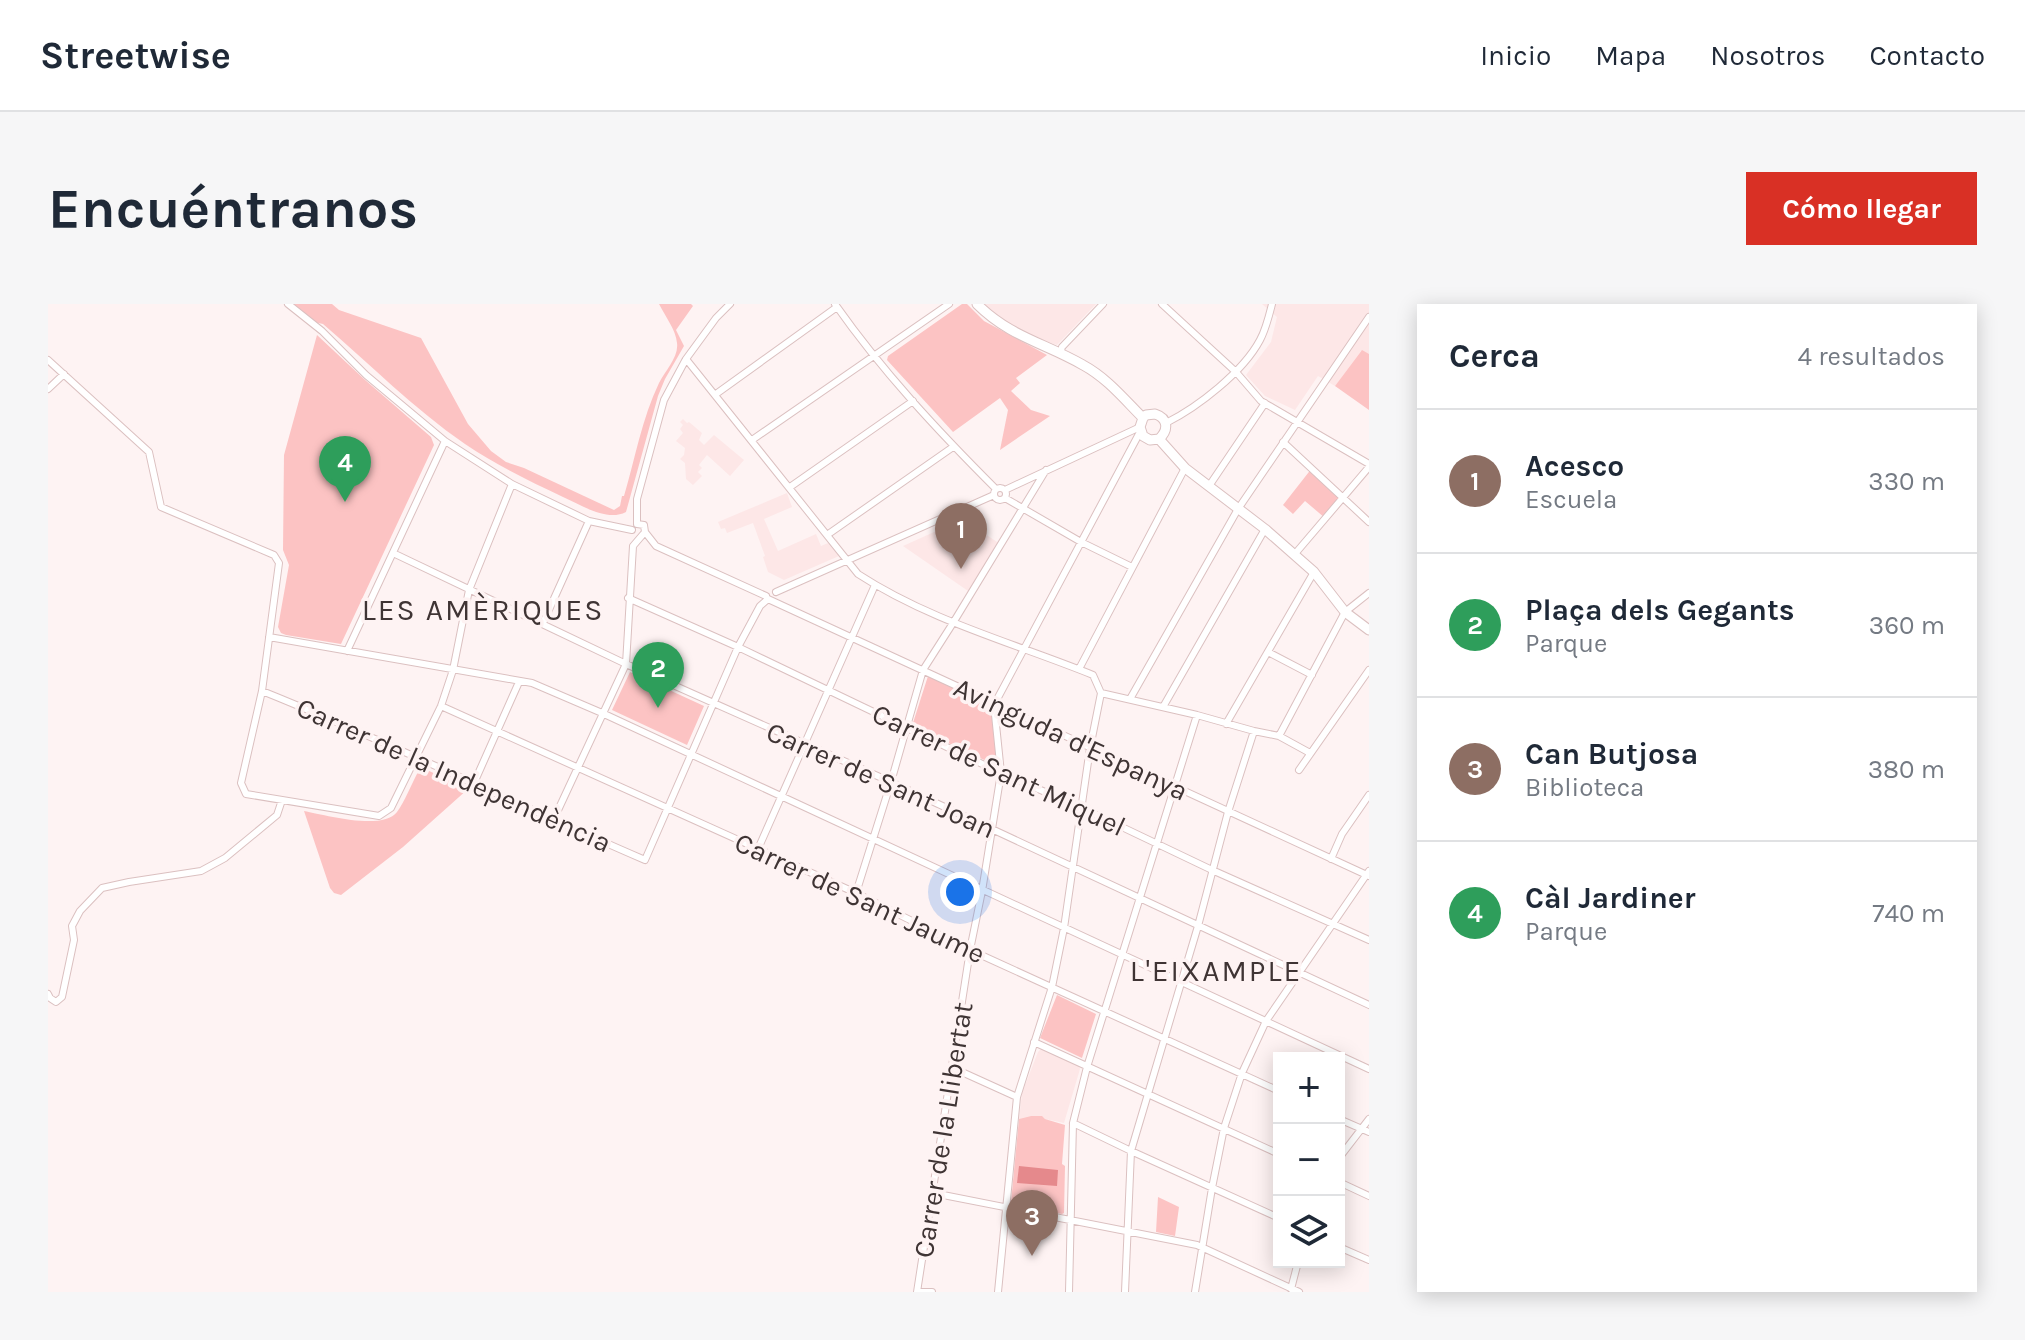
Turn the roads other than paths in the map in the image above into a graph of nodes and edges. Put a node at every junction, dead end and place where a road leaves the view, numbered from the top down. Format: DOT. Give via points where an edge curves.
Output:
graph roads {
  1 [pos="288,304"];
  2 [pos="730,304"];
  3 [pos="949,304"];
  4 [pos="977,304"];
  5 [pos="1103,304"];
  6 [pos="1162,304"];
  7 [pos="1272,304"];
  8 [pos="836,306"];
  9 [pos="1369,317"];
  10 [pos="1060,354"];
  11 [pos="873,357"];
  12 [pos="686,359"];
  13 [pos="48,360"];
  14 [pos="1236,372"];
  15 [pos="64,374"];
  16 [pos="48,389"];
  17 [pos="716,394"];
  18 [pos="913,401"];
  19 [pos="1265,403"];
  20 [pos="1297,421"];
  21 [pos="1166,423"];
  22 [pos="1141,426"];
  23 [pos="1159,439"];
  24 [pos="752,440"];
  25 [pos="445,441"];
  26 [pos="1283,442"];
  27 [pos="953,447"];
  28 [pos="1369,466"];
  29 [pos="1185,468"];
  30 [pos="1046,470"];
  31 [pos="512,484"];
  32 [pos="1209,486"];
  33 [pos="790,487"];
  34 [pos="995,492"];
  35 [pos="1005,494"];
  36 [pos="1343,497"];
  37 [pos="1238,509"];
  38 [pos="1023,510"];
  39 [pos="589,521"];
  40 [pos="1369,522"];
  41 [pos="634,527"];
  42 [pos="1265,529"];
  43 [pos="642,535"];
  44 [pos="827,535"];
  45 [pos="1081,542"];
  46 [pos="393,553"];
  47 [pos="1294,555"];
  48 [pos="846,561"];
  49 [pos="1132,567"];
  50 [pos="1314,572"];
  51 [pos="875,585"];
  52 [pos="469,590"];
  53 [pos="1369,593"];
  54 [pos="628,598"];
  55 [pos="769,599"];
  56 [pos="1345,612"];
  57 [pos="543,623"];
  58 [pos="953,623"];
  59 [pos="1369,630"];
  60 [pos="269,637"];
  61 [pos="852,638"];
  62 [pos="738,647"];
  63 [pos="1025,649"];
  64 [pos="347,651"];
  65 [pos="1268,652"];
  66 [pos="626,664"];
  67 [pos="1079,669"];
  68 [pos="453,670"];
  69 [pos="923,670"];
  70 [pos="1369,670"];
  71 [pos="1312,675"];
  72 [pos="519,682"];
  73 [pos="827,690"];
  74 [pos="262,691"];
  75 [pos="1101,693"];
  76 [pos="1130,699"];
  77 [pos="714,704"];
  78 [pos="994,705"];
  79 [pos="441,706"];
  80 [pos="1163,707"];
  81 [pos="602,713"];
  82 [pos="1197,715"];
  83 [pos="1226,724"];
  84 [pos="906,727"];
  85 [pos="1254,731"];
  86 [pos="497,732"];
  87 [pos="1279,736"];
  88 [pos="804,744"];
  89 [pos="1090,748"];
  90 [pos="1310,753"];
  91 [pos="691,754"];
  92 [pos="415,757"];
  93 [pos="577,767"];
  94 [pos="1299,770"];
  95 [pos="1001,773"];
  96 [pos="891,782"];
  97 [pos="474,783"];
  98 [pos="1174,787"];
  99 [pos="781,795"];
  100 [pos="1369,795"];
  101 [pos="282,800"];
  102 [pos="1080,807"];
  103 [pos="667,809"];
  104 [pos="1228,812"];
  105 [pos="553,821"];
  106 [pos="992,830"];
  107 [pos="873,838"];
  108 [pos="1156,843"];
  109 [pos="758,849"];
  110 [pos="1331,859"];
  111 [pos="1073,868"];
  112 [pos="1212,870"];
  113 [pos="1368,874"];
  114 [pos="982,891"];
  115 [pos="856,893"];
  116 [pos="1140,897"];
  117 [pos="1333,924"];
  118 [pos="1198,926"];
  119 [pos="1064,928"];
  120 [pos="1369,940"];
  121 [pos="970,950"];
  122 [pos="1123,955"];
  123 [pos="1301,973"];
  124 [pos="1181,983"];
  125 [pos="1052,987"];
  126 [pos="48,994"];
  127 [pos="1369,1005"];
  128 [pos="1105,1011"];
  129 [pos="1266,1021"];
  130 [pos="1165,1038"];
  131 [pos="1034,1042"];
  132 [pos="1087,1067"];
  133 [pos="953,1068"];
  134 [pos="1369,1069"];
  135 [pos="1242,1073"];
  136 [pos="1273,1088"];
  137 [pos="1149,1095"];
  138 [pos="1017,1097"];
  139 [pos="1369,1119"];
  140 [pos="1345,1122"];
  141 [pos="1073,1123"];
  142 [pos="1224,1128"];
  143 [pos="1361,1129"];
  144 [pos="1369,1132"];
  145 [pos="1345,1150"];
  146 [pos="1131,1151"];
  147 [pos="1273,1151"];
  148 [pos="1345,1185"];
  149 [pos="1212,1188"];
  150 [pos="933,1193"];
  151 [pos="1369,1196"];
  152 [pos="1006,1207"];
  153 [pos="1273,1215"];
  154 [pos="1070,1220"];
  155 [pos="1127,1231"];
  156 [pos="1202,1246"];
  157 [pos="1345,1250"];
  158 [pos="1369,1260"];
  159 [pos="1296,1268"];
  160 [pos="1290,1290"];
  161 [pos="917,1292"];
  162 [pos="932,1292"];
  163 [pos="998,1292"];
  164 [pos="1069,1292"];
  165 [pos="1125,1292"];
  166 [pos="1195,1292"];
  167 [pos="1299,1292"];
  1 -- 25 [label="street"];
  2 -- 12 [label="street"];
  3 -- 11 [label="street"];
  4 -- 10 [label="street" via="1006,328"];
  5 -- 10 [label="street"];
  6 -- 14 [label="street"];
  7 -- 14 [label="street" via="1260,341"];
  8 -- 11 [label="street"];
  8 -- 17 [label="street"];
  9 -- 20 [label="street"];
  10 -- 22 [label="street" via="1110,384"];
  11 -- 18 [label="street"];
  11 -- 24 [label="street"];
  12 -- 17 [label="street"];
  12 -- 41 [label="street" via="664,400"];
  13 -- 15 [label="street"];
  14 -- 19 [label="street"];
  14 -- 21 [label="street"];
  15 -- 16 [label="street"];
  15 -- 60 [label="street" via="149,452 161,507 274,555 279,563"];
  17 -- 24 [label="street"];
  18 -- 27 [label="street"];
  18 -- 33 [label="street"];
  19 -- 20 [label="street"];
  19 -- 32 [label="street"];
  20 -- 26 [label="street"];
  20 -- 28 [label="street"];
  21 -- 22 [label="street" via="1155,414 1146,415"];
  21 -- 23 [label="street"];
  22 -- 23 [label="street" via="1146,439"];
  22 -- 30 [label="street"];
  22 -- 45 [label="street"];
  23 -- 29 [label="street"];
  24 -- 33 [label="street"];
  25 -- 31 [label="street"];
  25 -- 46 [label="street"];
  26 -- 36 [label="street"];
  26 -- 37 [label="street"];
  27 -- 34 [label="street"];
  27 -- 44 [label="street"];
  28 -- 36 [label="street"];
  29 -- 32 [label="street"];
  29 -- 49 [label="street"];
  30 -- 35 [label="street"];
  30 -- 38 [label="street"];
  31 -- 39 [label="street"];
  31 -- 52 [label="street"];
  32 -- 37 [label="street"];
  33 -- 44 [label="street"];
  34 -- 35 [label="street" via="1002,488"];
  34 -- 35 [label="street" via="997,500"];
  34 -- 48 [label="street"];
  35 -- 38 [label="street"];
  36 -- 40 [label="street"];
  36 -- 47 [label="street"];
  37 -- 42 [label="street"];
  37 -- 76 [label="street"];
  38 -- 45 [label="street"];
  38 -- 58 [label="street"];
  39 -- 41 [label="street"];
  39 -- 57 [label="street"];
  41 -- 43 [label="street" via="635,536"];
  41 -- 43 [label="street" via="644,525"];
  42 -- 47 [label="street"];
  42 -- 80 [label="street"];
  43 -- 54 [label="street" via="633,546"];
  43 -- 55 [label="street, Avinguda d'Espanya"];
  44 -- 48 [label="street"];
  45 -- 49 [label="street"];
  45 -- 63 [label="street"];
  46 -- 52 [label="street, Carrer de Sant Joan"];
  46 -- 64 [label="street"];
  47 -- 50 [label="street"];
  48 -- 51 [label="street"];
  48 -- 55 [label="street" via="769,591"];
  49 -- 67 [label="street"];
  50 -- 56 [label="street"];
  50 -- 65 [label="street"];
  51 -- 58 [label="street"];
  51 -- 61 [label="street"];
  52 -- 57 [label="street, Carrer de Sant Joan"];
  52 -- 68 [label="street"];
  53 -- 56 [label="street"];
  54 -- 62 [label="street, Carrer de Sant Miquel"];
  54 -- 66 [label="street"];
  55 -- 61 [label="street, Avinguda d'Espanya"];
  55 -- 62 [label="street"];
  56 -- 59 [label="street"];
  56 -- 71 [label="street"];
  57 -- 66 [label="street, Carrer de Sant Joan"];
  58 -- 63 [label="street"];
  58 -- 69 [label="street"];
  60 -- 64 [label="street"];
  60 -- 74 [label="street"];
  61 -- 69 [label="street, Avinguda d'Espanya"];
  61 -- 73 [label="street"];
  62 -- 73 [label="street, Carrer de Sant Miquel"];
  62 -- 77 [label="street"];
  63 -- 67 [label="street"];
  63 -- 78 [label="street"];
  64 -- 68 [label="street"];
  65 -- 71 [label="street"];
  65 -- 83 [label="street"];
  66 -- 77 [label="street, Carrer de Sant Joan"];
  66 -- 81 [label="street"];
  67 -- 75 [label="street" via="1093,675"];
  68 -- 72 [label="street"];
  68 -- 79 [label="street"];
  69 -- 78 [label="street, Avinguda d'Espanya"];
  69 -- 84 [label="street"];
  70 -- 90 [label="street"];
  71 -- 87 [label="street"];
  72 -- 81 [label="street"];
  72 -- 86 [label="street"];
  73 -- 84 [label="street, Carrer de Sant Miquel"];
  73 -- 88 [label="street"];
  74 -- 92 [label="street, Carrer de la Independència"];
  74 -- 101 [label="street" via="241,783 246,794"];
  75 -- 76 [label="street"];
  75 -- 89 [label="street"];
  76 -- 80 [label="street"];
  77 -- 88 [label="street, Carrer de Sant Joan"];
  77 -- 91 [label="street"];
  78 -- 89 [label="street, Avinguda d'Espanya"];
  78 -- 95 [label="street, Carrer de la Llibertat"];
  79 -- 86 [label="street, Carrer de Sant Jaume"];
  79 -- 92 [label="street"];
  80 -- 82 [label="street"];
  81 -- 91 [label="street"];
  81 -- 93 [label="street"];
  82 -- 83 [label="street"];
  82 -- 98 [label="street"];
  83 -- 85 [label="street"];
  84 -- 95 [label="street, Carrer de Sant Miquel"];
  84 -- 96 [label="street"];
  85 -- 87 [label="street"];
  85 -- 104 [label="street"];
  86 -- 93 [label="street, Carrer de Sant Jaume"];
  86 -- 97 [label="street"];
  87 -- 90 [label="street"];
  88 -- 96 [label="street, Carrer de Sant Joan"];
  88 -- 99 [label="street"];
  89 -- 98 [label="street, Avinguda d'Espanya"];
  89 -- 102 [label="street"];
  90 -- 94 [label="street"];
  91 -- 99 [label="street"];
  91 -- 103 [label="street"];
  92 -- 97 [label="street, Carrer de la Independència"];
  92 -- 101 [label="street" via="391,808 379,816"];
  93 -- 103 [label="street, Carrer de Sant Jaume"];
  93 -- 105 [label="street"];
  95 -- 102 [label="street, Carrer de Sant Miquel"];
  95 -- 106 [label="street, Carrer de la Llibertat"];
  96 -- 106 [label="street, Carrer de Sant Joan"];
  96 -- 107 [label="street"];
  97 -- 105 [label="street, Carrer de la Independència"];
  98 -- 104 [label="street, Avinguda d'Espanya"];
  98 -- 108 [label="street"];
  99 -- 107 [label="street"];
  99 -- 109 [label="street"];
  100 -- 110 [label="street"];
  101 -- 126 [label="street" via="277,815 201,871 102,888 72,926 62,997 56,1002"];
  102 -- 108 [label="street, Carrer de Sant Miquel"];
  102 -- 111 [label="street"];
  103 -- 105 [label="street, Carrer de la Independència" via="645,860"];
  103 -- 109 [label="street, Carrer de Sant Jaume"];
  104 -- 110 [label="street, Avinguda d'Espanya"];
  104 -- 112 [label="street"];
  106 -- 111 [label="street, Carrer de Sant Joan"];
  106 -- 114 [label="street, Carrer de la Llibertat"];
  107 -- 114 [label="street"];
  107 -- 115 [label="street"];
  108 -- 112 [label="street, Carrer de Sant Miquel"];
  108 -- 116 [label="street"];
  109 -- 115 [label="street, Carrer de Sant Jaume"];
  110 -- 113 [label="street, Avinguda d'Espanya"];
  111 -- 116 [label="street, Carrer de Sant Joan"];
  111 -- 119 [label="street"];
  112 -- 117 [label="street, Carrer de Sant Miquel"];
  112 -- 118 [label="street"];
  113 -- 117 [label="street"];
  114 -- 119 [label="street"];
  114 -- 121 [label="street, Carrer de la Llibertat"];
  115 -- 121 [label="street, Carrer de Sant Jaume"];
  116 -- 118 [label="street, Carrer de Sant Joan"];
  116 -- 122 [label="street"];
  117 -- 120 [label="street, Carrer de Sant Miquel"];
  117 -- 123 [label="street"];
  118 -- 123 [label="street, Carrer de Sant Joan"];
  118 -- 124 [label="street"];
  119 -- 122 [label="street"];
  119 -- 125 [label="street"];
  121 -- 125 [label="street, Carrer de Sant Jaume"];
  121 -- 133 [label="street, Carrer de la Llibertat"];
  122 -- 124 [label="street"];
  122 -- 128 [label="street"];
  123 -- 127 [label="street, Carrer de Sant Joan"];
  123 -- 129 [label="street"];
  124 -- 129 [label="street"];
  124 -- 130 [label="street"];
  125 -- 128 [label="street, Carrer de Sant Jaume"];
  125 -- 131 [label="street"];
  128 -- 130 [label="street, Carrer de Sant Jaume"];
  128 -- 132 [label="street"];
  129 -- 134 [label="street"];
  129 -- 135 [label="street"];
  130 -- 135 [label="street, Carrer de Sant Jaume"];
  130 -- 137 [label="street"];
  131 -- 132 [label="street"];
  131 -- 138 [label="street"];
  132 -- 137 [label="street"];
  132 -- 141 [label="street"];
  133 -- 138 [label="street"];
  133 -- 150 [label="street, Carrer de la Llibertat"];
  135 -- 136 [label="street, Carrer de Sant Jaume"];
  135 -- 142 [label="street"];
  137 -- 142 [label="street"];
  137 -- 146 [label="street"];
  138 -- 152 [label="street"];
  139 -- 143 [label="street"];
  140 -- 143 [label="street"];
  141 -- 146 [label="street"];
  141 -- 154 [label="street"];
  142 -- 147 [label="street"];
  142 -- 149 [label="street"];
  143 -- 144 [label="street"];
  143 -- 145 [label="street"];
  146 -- 149 [label="street"];
  146 -- 155 [label="street"];
  148 -- 151 [label="street"];
  149 -- 153 [label="street"];
  149 -- 156 [label="street"];
  150 -- 152 [label="street"];
  150 -- 161 [label="street, Carrer de la Llibertat"];
  152 -- 154 [label="street"];
  152 -- 163 [label="street"];
  154 -- 155 [label="street"];
  154 -- 164 [label="street"];
  155 -- 156 [label="street"];
  155 -- 165 [label="street"];
  156 -- 160 [label="street"];
  156 -- 166 [label="street"];
  157 -- 158 [label="street"];
  159 -- 160 [label="street"];
  160 -- 167 [label="street"];
  161 -- 162 [label="street"];
}
